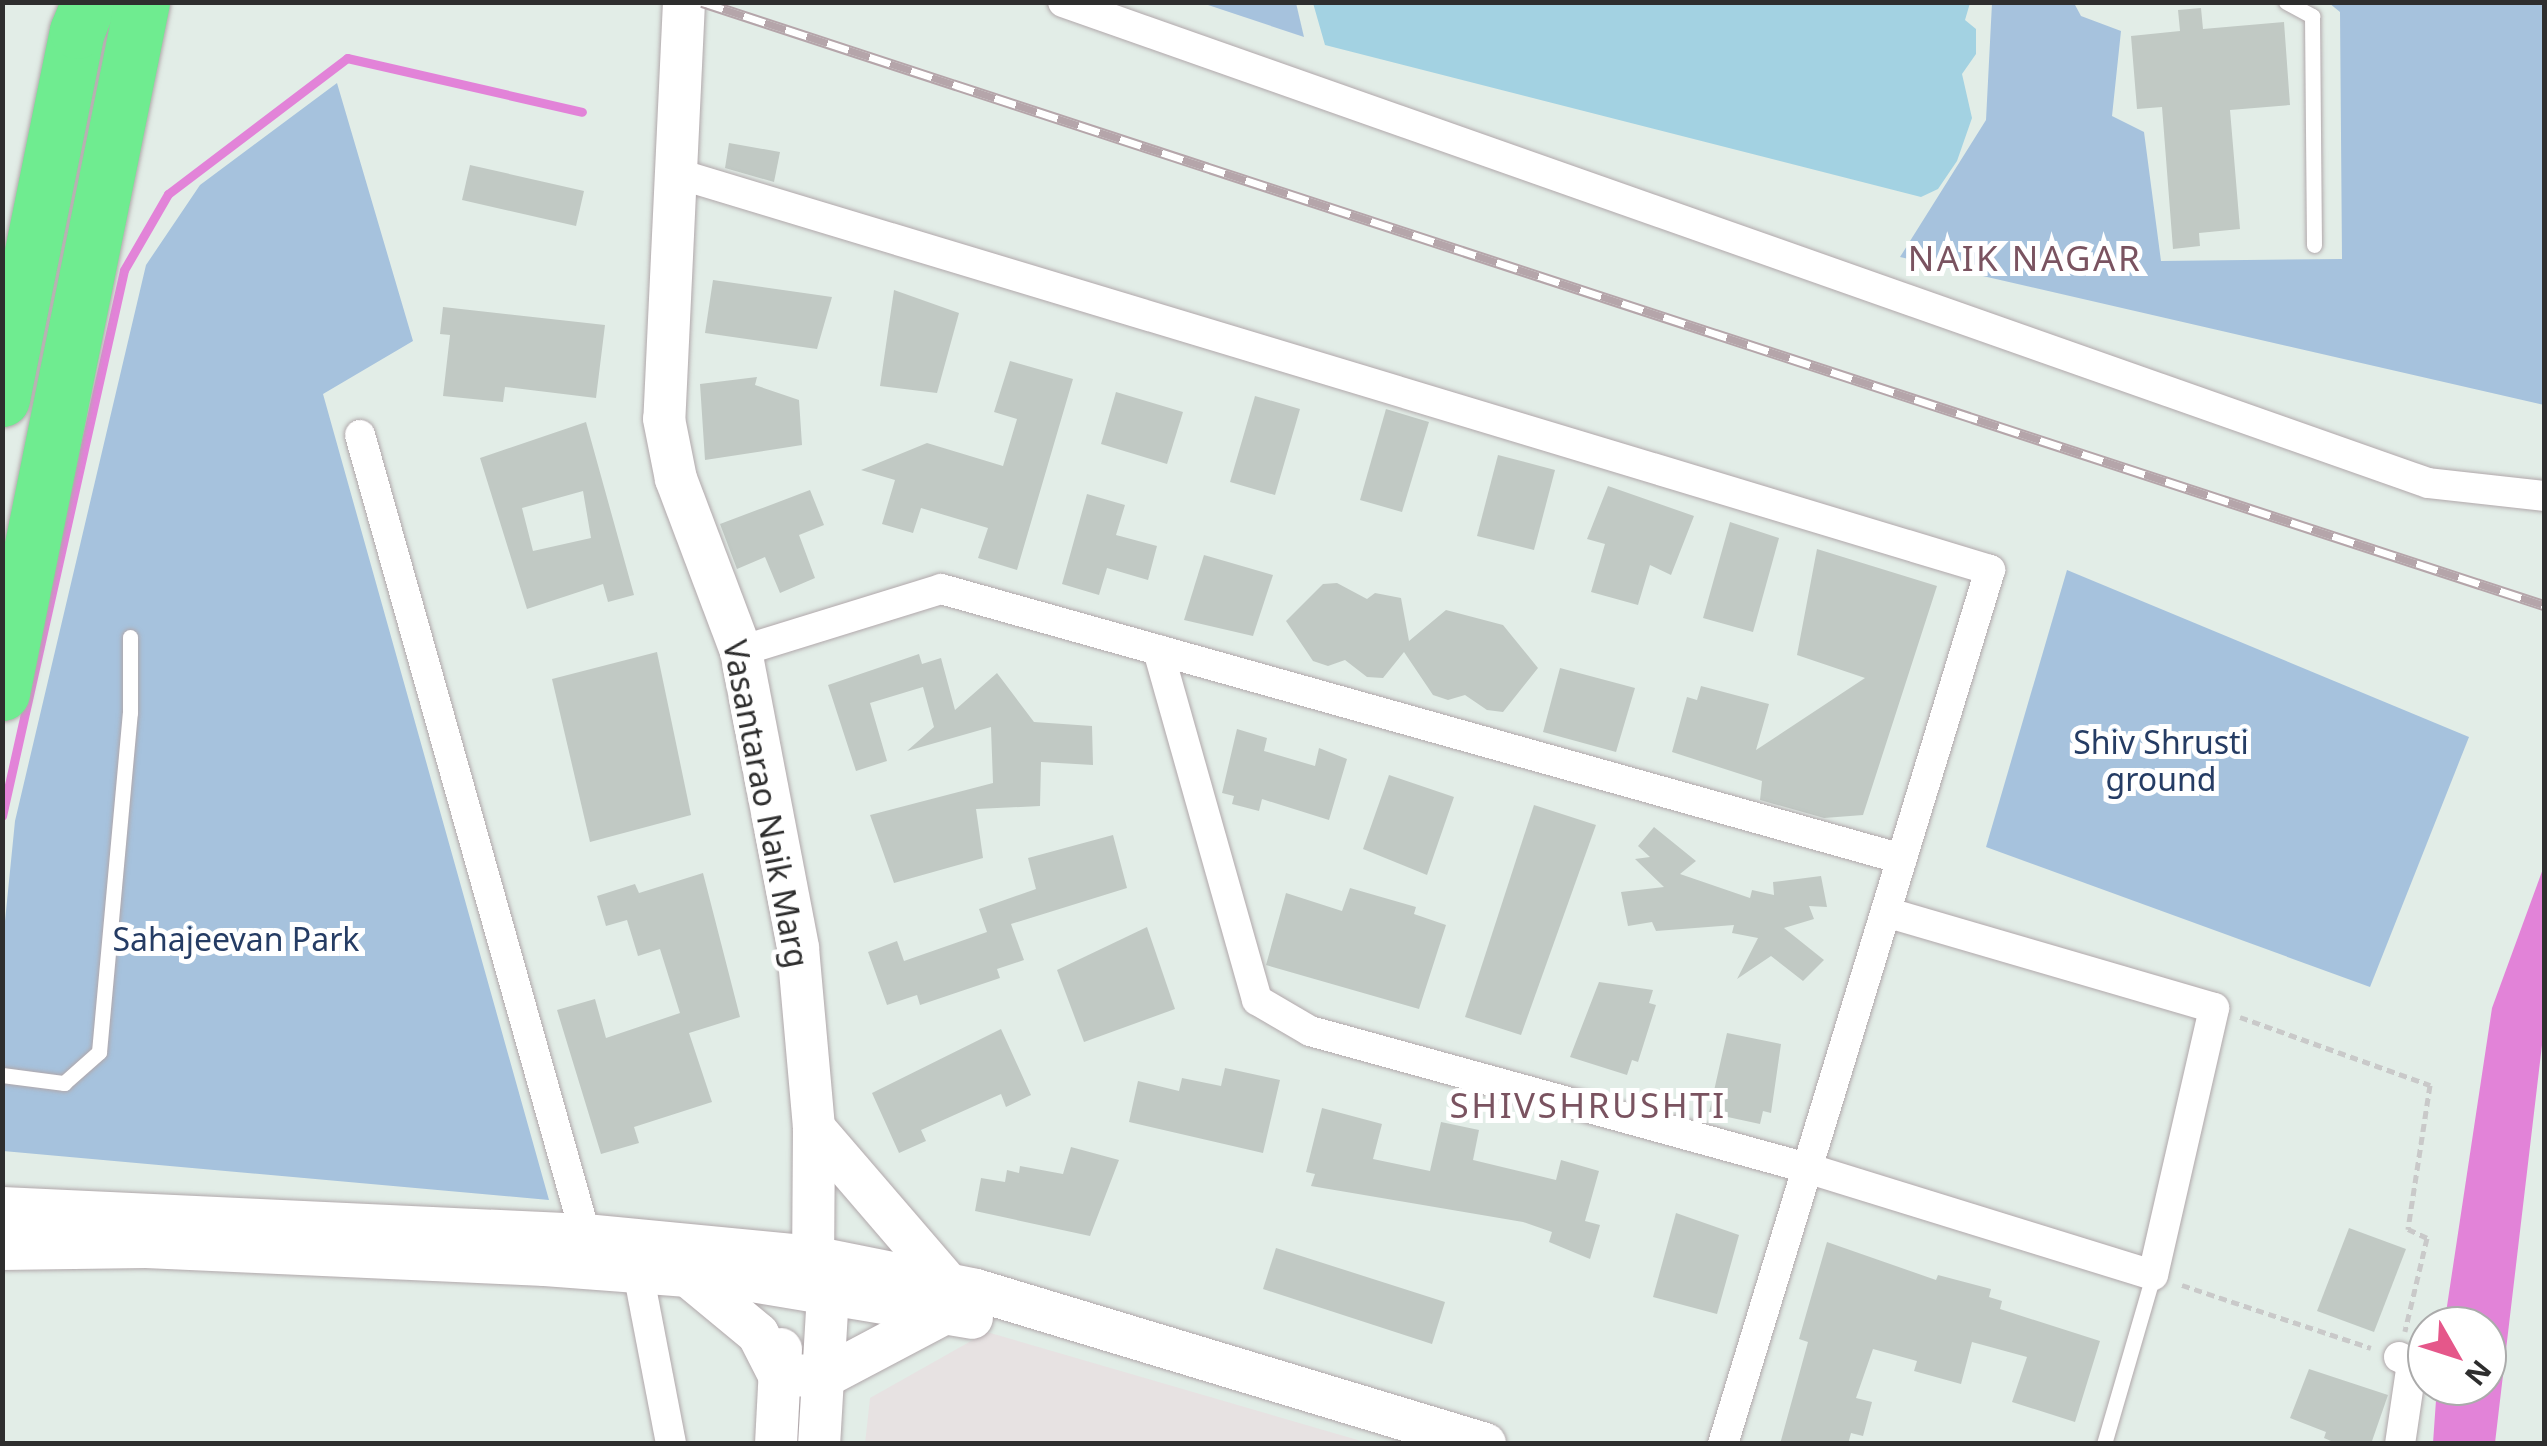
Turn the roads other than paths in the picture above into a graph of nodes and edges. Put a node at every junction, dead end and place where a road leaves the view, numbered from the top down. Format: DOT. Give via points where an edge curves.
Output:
graph roads {
  1 [pos="89,2"];
  2 [pos="142,2"];
  3 [pos="684,2"];
  4 [pos="1063,2"];
  5 [pos="2286,2"];
  6 [pos="672,172"];
  7 [pos="2314,245"];
  8 [pos="2,400"];
  9 [pos="360,435"];
  10 [pos="2544,496"];
  11 [pos="130,637"];
  12 [pos="1158,650"];
  13 [pos="741,651"];
  14 [pos="2,693"];
  15 [pos="1902,859"];
  16 [pos="1886,912"];
  17 [pos="2,1075"];
  18 [pos="814,1128"];
  19 [pos="1807,1168"];
  20 [pos="2,1208"];
  21 [pos="2,1249"];
  22 [pos="590,1252"];
  23 [pos="638,1272"];
  24 [pos="688,1276"];
  25 [pos="2153,1276"];
  26 [pos="809,1279"];
  27 [pos="947,1298"];
  28 [pos="2399,1357"];
  29 [pos="779,1374"];
  30 [pos="826,1376"];
  31 [pos="671,1444"];
  32 [pos="776,1444"];
  33 [pos="819,1444"];
  34 [pos="1394,1444"];
  35 [pos="1485,1444"];
  36 [pos="1723,1444"];
  37 [pos="2104,1444"];
  38 [pos="2400,1444"];
  1 -- 8 [label="highway" via="77,32"];
  2 -- 14 [label="highway"];
  3 -- 6 [label="street, Vasantarao Naik Marg"];
  4 -- 10 [label="street" via="2428,483"];
  5 -- 7 [label="lane" via="2312,16"];
  6 -- 13 [label="street, Vasantarao Naik Marg" via="664,420 676,479"];
  6 -- 15 [label="street" via="1990,570"];
  9 -- 22 [label="street"];
  11 -- 17 [label="lane" via="130,713 99,1052 64,1083"];
  12 -- 13 [label="street" via="941,589"];
  12 -- 15 [label="street"];
  12 -- 19 [label="street" via="1257,1000 1310,1031"];
  13 -- 18 [label="street, Vasantarao Naik Marg" via="798,948"];
  15 -- 16 [label="street"];
  16 -- 19 [label="street"];
  16 -- 25 [label="street" via="2214,1008"];
  18 -- 26 [label="street, Vasantarao Naik Marg"];
  18 -- 27 [label="street"];
  19 -- 25 [label="street"];
  19 -- 36 [label="street"];
  20 -- 22 [label="street"];
  21 -- 22 [label="street"];
  22 -- 23 [label="street"];
  22 -- 26 [label="street"];
  23 -- 24 [label="street"];
  23 -- 31 [label="street"];
  24 -- 26 [label="street"];
  24 -- 29 [label="street" via="758,1334"];
  25 -- 37 [label="lane"];
  26 -- 27 [label="street"];
  26 -- 29 [label="street, Vasantarao Naik Marg"];
  26 -- 30 [label="street, Vasantarao Naik Marg"];
  27 -- 30 [label="street"];
  27 -- 34 [label="street"];
  27 -- 35 [label="street"];
  28 -- 38 [label="street" via="2412,1363"];
  29 -- 30 [label="street"];
  29 -- 32 [label="street, Vasantarao Naik Marg"];
  30 -- 33 [label="street, Vasantarao Naik Marg"];
}
